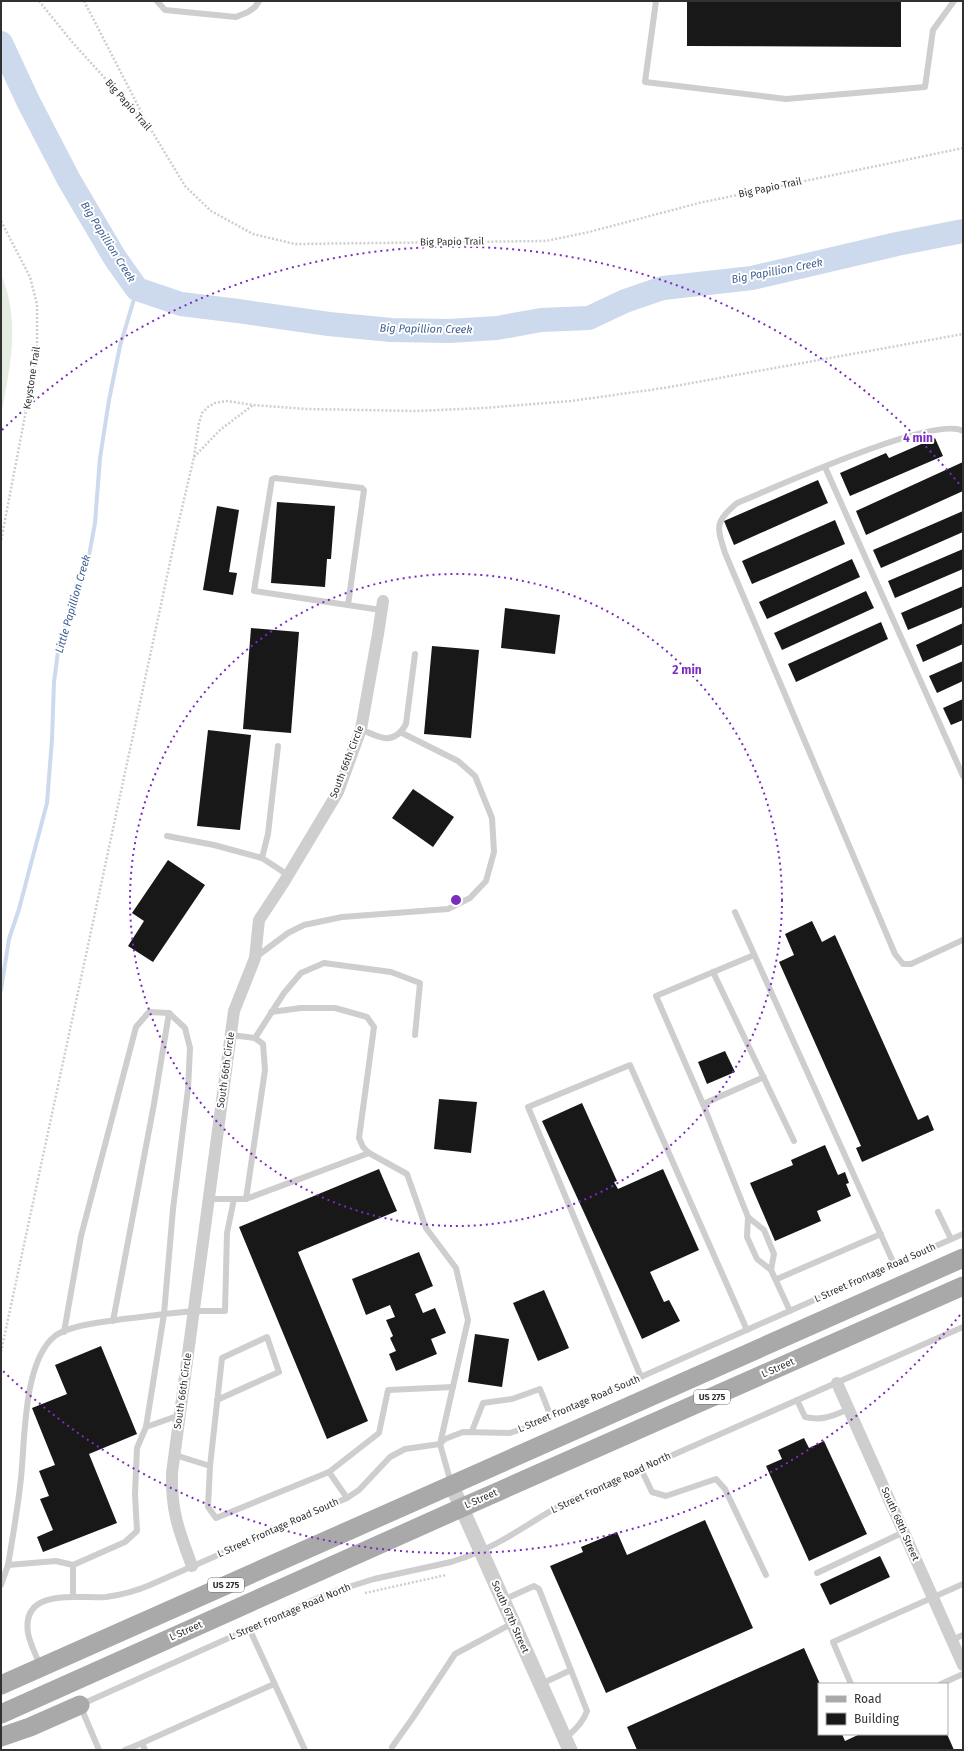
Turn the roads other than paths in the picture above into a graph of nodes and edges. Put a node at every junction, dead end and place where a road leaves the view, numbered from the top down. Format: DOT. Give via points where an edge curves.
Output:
graph roads {
  1 [pos="157,1"];
  2 [pos="259,1"];
  3 [pos="652,1"];
  4 [pos="656,1"];
  5 [pos="954,1"];
  6 [pos="963,431"];
  7 [pos="825,467"];
  8 [pos="348,605"];
  9 [pos="382,605"];
  10 [pos="415,654"];
  11 [pos="362,729"];
  12 [pos="402,732"];
  13 [pos="278,746"];
  14 [pos="963,776"];
  15 [pos="167,836"];
  16 [pos="262,858"];
  17 [pos="288,875"];
  18 [pos="735,912"];
  19 [pos="963,940"];
  20 [pos="754,955"];
  21 [pos="255,958"];
  22 [pos="713,972"];
  23 [pos="271,1012"];
  24 [pos="169,1013"];
  25 [pos="231,1035"];
  26 [pos="415,1035"];
  27 [pos="254,1038"];
  28 [pos="764,1078"];
  29 [pos="704,1104"];
  30 [pos="794,1141"];
  31 [pos="369,1153"];
  32 [pos="209,1199"];
  33 [pos="234,1199"];
  34 [pos="246,1199"];
  35 [pos="938,1212"];
  36 [pos="748,1217"];
  37 [pos="881,1234"];
  38 [pos="963,1234"];
  39 [pos="951,1239"];
  40 [pos="963,1258"];
  41 [pos="894,1264"];
  42 [pos="771,1270"];
  43 [pos="777,1279"];
  44 [pos="963,1286"];
  45 [pos="194,1311"];
  46 [pos="790,1311"];
  47 [pos="164,1314"];
  48 [pos="113,1321"];
  49 [pos="963,1327"];
  50 [pos="747,1330"];
  51 [pos="64,1332"];
  52 [pos="641,1377"];
  53 [pos="837,1383"];
  54 [pos="453,1387"];
  55 [pos="217,1400"];
  56 [pos="796,1400"];
  57 [pos="849,1409"];
  58 [pos="180,1415"];
  59 [pos="551,1417"];
  60 [pos="146,1427"];
  61 [pos="472,1431"];
  62 [pos="440,1444"];
  63 [pos="175,1455"];
  64 [pos="210,1466"];
  65 [pos="641,1469"];
  66 [pos="329,1472"];
  67 [pos="451,1484"];
  68 [pos="347,1498"];
  69 [pos="462,1508"];
  70 [pos="904,1532"];
  71 [pos="480,1551"];
  72 [pos="8,1565"];
  73 [pos="73,1565"];
  74 [pos="192,1566"];
  75 [pos="816,1572"];
  76 [pos="766,1575"];
  77 [pos="963,1584"];
  78 [pos="1,1585"];
  79 [pos="73,1597"];
  80 [pos="933,1598"];
  81 [pos="502,1600"];
  82 [pos="513,1623"];
  83 [pos="249,1628"];
  84 [pos="963,1635"];
  85 [pos="952,1640"];
  86 [pos="963,1665"];
  87 [pos="41,1667"];
  88 [pos="571,1670"];
  89 [pos="963,1674"];
  90 [pos="850,1683"];
  91 [pos="943,1683"];
  92 [pos="274,1684"];
  93 [pos="541,1684"];
  94 [pos="1,1685"];
  95 [pos="80,1705"];
  96 [pos="1,1714"];
  97 [pos="1,1737"];
  98 [pos="142,1743"];
  99 [pos="568,1744"];
  100 [pos="392,1746"];
  101 [pos="99,1750"];
  102 [pos="125,1750"];
  103 [pos="145,1750"];
  104 [pos="305,1750"];
  1 -- 2 [label="lane" via="165,10 236,17 248,12"];
  3 -- 4 [label="lane"];
  4 -- 5 [label="lane" via="645,82 786,99 925,87 933,30"];
  6 -- 7 [label="lane" via="948,428 914,434"];
  7 -- 14 [label="lane"];
  7 -- 19 [label="lane" via="737,503 725,513 718,530 725,553 895,954 903,964 911,964"];
  8 -- 8 [label="lane" via="254,591 272,479 364,490"];
  8 -- 9 [label="lane"];
  9 -- 11 [label="street, South 66th Circle"];
  10 -- 12 [label="lane" via="406,724"];
  11 -- 12 [label="lane" via="380,738 392,737"];
  11 -- 17 [label="street, South 66th Circle" via="338,792"];
  12 -- 21 [label="lane" via="458,761 475,776 492,818 494,852 486,881 470,898 448,909 342,917 304,925 288,933"];
  13 -- 16 [label="lane" via="268,834"];
  15 -- 16 [label="lane"];
  16 -- 17 [label="lane"];
  17 -- 21 [label="street, South 66th Circle" via="259,920"];
  18 -- 20 [label="lane"];
  20 -- 22 [label="lane"];
  20 -- 37 [label="lane"];
  21 -- 25 [label="street, South 66th Circle" via="234,1011"];
  22 -- 28 [label="lane"];
  22 -- 29 [label="lane" via="656,996"];
  23 -- 26 [label="lane" via="301,973 324,963 392,972 420,984"];
  23 -- 27 [label="lane"];
  23 -- 31 [label="lane" via="301,1008 335,1008 367,1017 374,1027 359,1138"];
  24 -- 47 [label="lane" via="185,1028 190,1048"];
  24 -- 48 [label="lane"];
  24 -- 51 [label="lane" via="149,1012 136,1027 81,1236"];
  25 -- 27 [label="lane"];
  25 -- 32 [label="street, South 66th Circle"];
  27 -- 34 [label="lane" via="263,1044 265,1070"];
  28 -- 29 [label="lane"];
  28 -- 30 [label="lane"];
  29 -- 36 [label="lane"];
  31 -- 34 [label="lane"];
  31 -- 54 [label="lane" via="407,1174 426,1228 456,1268 468,1320"];
  32 -- 33 [label="lane"];
  32 -- 45 [label="street, South 66th Circle"];
  33 -- 34 [label="lane"];
  33 -- 45 [label="lane" via="227,1233 225,1311"];
  35 -- 39 [label="lane"];
  36 -- 42 [label="lane" via="747,1237 757,1259"];
  36 -- 42 [label="lane" via="764,1230 774,1254"];
  37 -- 41 [label="lane"];
  37 -- 43 [label="lane"];
  38 -- 39 [label="lane, L Street Frontage Road South"];
  39 -- 41 [label="lane, L Street Frontage Road South"];
  40 -- 67 [label="main road, US 275"];
  41 -- 46 [label="lane, L Street Frontage Road South"];
  42 -- 43 [label="lane"];
  43 -- 46 [label="lane"];
  44 -- 69 [label="main road, L Street / US 275"];
  45 -- 47 [label="lane"];
  45 -- 58 [label="street, South 66th Circle"];
  46 -- 50 [label="lane, L Street Frontage Road South"];
  47 -- 48 [label="lane"];
  47 -- 60 [label="lane"];
  48 -- 51 [label="lane" via="78,1326"];
  49 -- 53 [label="lane, L Street Frontage Road North"];
  50 -- 52 [label="lane, L Street Frontage Road South"];
  50 -- 52 [label="lane" via="630,1065 528,1107"];
  51 -- 72 [label="lane" via="55,1336 46,1346 31,1378 21,1479"];
  52 -- 59 [label="lane, L Street Frontage Road South"];
  53 -- 56 [label="lane, L Street Frontage Road North"];
  53 -- 57 [label="street, South 68th Street"];
  54 -- 62 [label="lane"];
  54 -- 66 [label="lane" via="388,1390 379,1433"];
  55 -- 55 [label="lane" via="222,1358 267,1336 279,1372"];
  55 -- 64 [label="lane"];
  56 -- 57 [label="lane" via="805,1417 816,1420"];
  56 -- 65 [label="lane, L Street Frontage Road North"];
  57 -- 70 [label="street, South 68th Street"];
  58 -- 60 [label="lane"];
  58 -- 63 [label="street, South 66th Circle"];
  59 -- 61 [label="lane, L Street Frontage Road South" via="510,1433"];
  59 -- 61 [label="lane" via="540,1389 512,1399 483,1403"];
  60 -- 73 [label="lane" via="137,1448 137,1531 125,1542"];
  61 -- 62 [label="lane, L Street Frontage Road South" via="458,1433"];
  62 -- 67 [label="lane"];
  62 -- 68 [label="lane, L Street Frontage Road South" via="409,1447 398,1452 390,1457 359,1490"];
  63 -- 64 [label="lane"];
  63 -- 74 [label="street, South 66th Circle" via="172,1495 174,1513"];
  64 -- 66 [label="lane" via="208,1507 216,1518"];
  65 -- 71 [label="lane, L Street Frontage Road North" via="562,1504"];
  65 -- 76 [label="lane" via="652,1492 666,1496 716,1479 725,1489"];
  66 -- 68 [label="lane"];
  67 -- 69 [label="street, South 67th Street"];
  67 -- 87 [label="main road, US 275"];
  68 -- 74 [label="lane, L Street Frontage Road South"];
  69 -- 71 [label="street, South 67th Street"];
  69 -- 96 [label="main road, L Street / US 275"];
  70 -- 75 [label="lane"];
  70 -- 80 [label="street, South 68th Street"];
  71 -- 81 [label="street, South 67th Street"];
  71 -- 83 [label="lane, L Street Frontage Road North" via="457,1560 352,1585"];
  72 -- 73 [label="lane" via="56,1561"];
  72 -- 78 [label="lane"];
  73 -- 79 [label="lane"];
  74 -- 79 [label="lane, L Street Frontage Road South" via="129,1593 106,1597"];
  77 -- 80 [label="lane"];
  79 -- 87 [label="lane, L Street Frontage Road South" via="48,1599 38,1603 28,1618 28,1633"];
  80 -- 85 [label="street, South 68th Street"];
  80 -- 90 [label="lane" via="833,1642"];
  81 -- 82 [label="street, South 67th Street"];
  81 -- 88 [label="lane" via="534,1586 539,1589"];
  82 -- 93 [label="street, South 67th Street"];
  82 -- 100 [label="lane" via="455,1654"];
  83 -- 92 [label="lane"];
  83 -- 95 [label="lane, L Street Frontage Road North"];
  84 -- 85 [label="lane"];
  85 -- 86 [label="street, South 68th Street"];
  87 -- 94 [label="main road, US 275"];
  88 -- 93 [label="lane"];
  88 -- 99 [label="lane" via="587,1711"];
  89 -- 91 [label="lane"];
  92 -- 98 [label="lane"];
  92 -- 104 [label="lane"];
  93 -- 99 [label="street, South 67th Street"];
  95 -- 97 [label="main road"];
  95 -- 101 [label="lane"];
  98 -- 102 [label="lane"];
  98 -- 103 [label="lane"];
}
